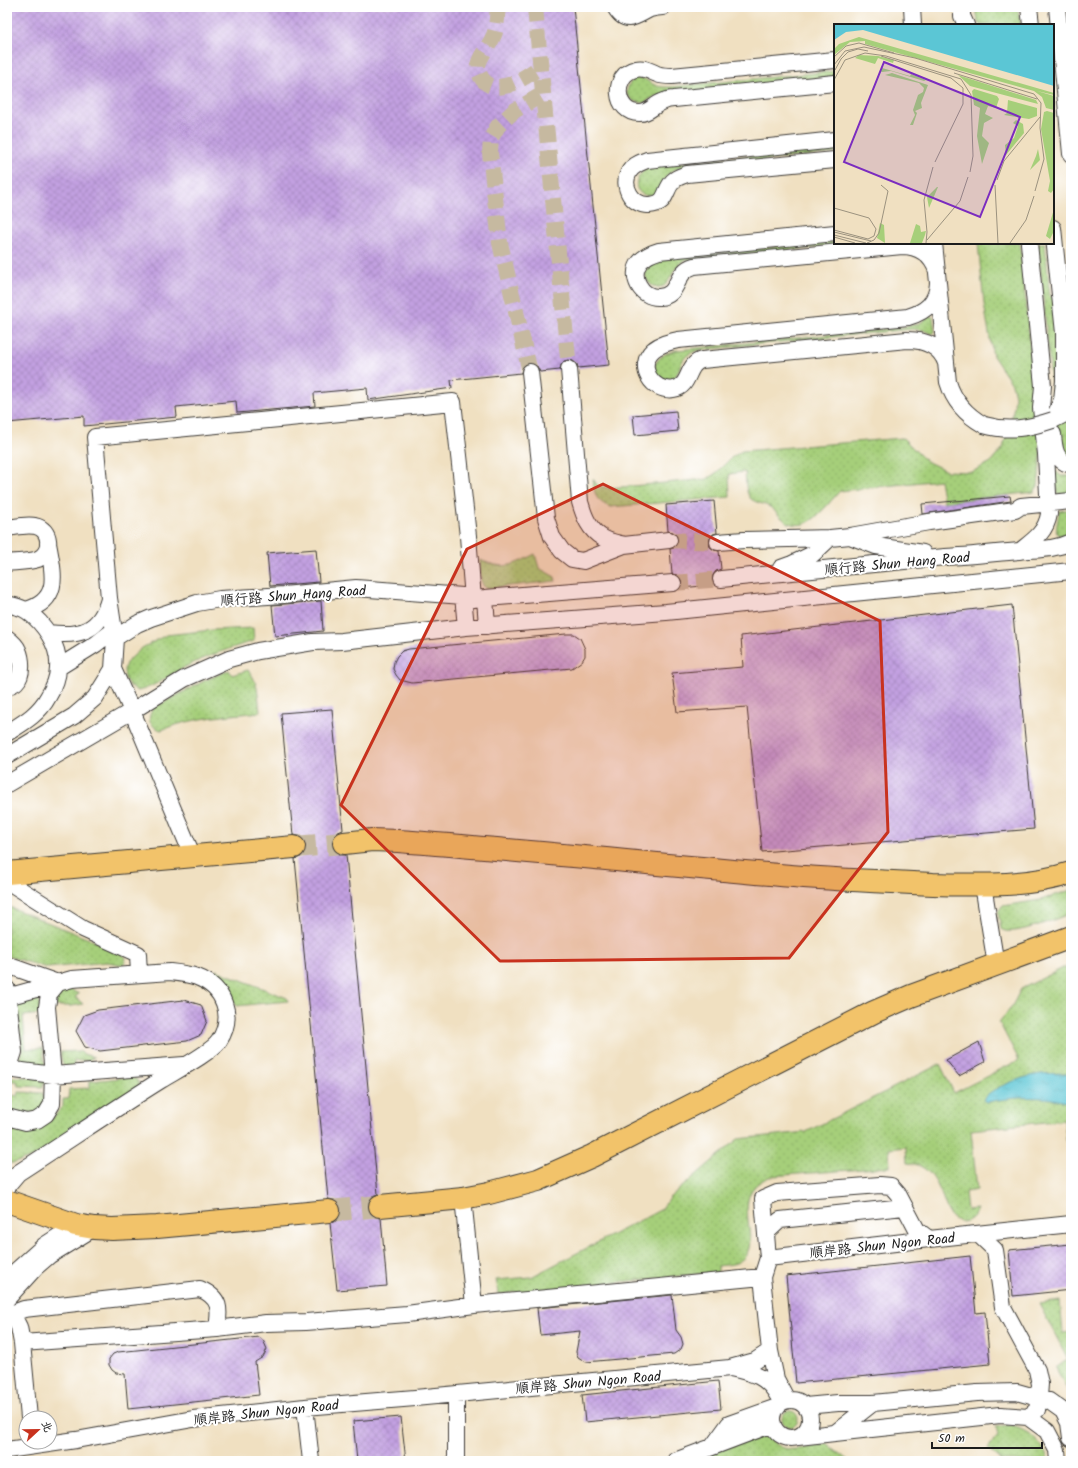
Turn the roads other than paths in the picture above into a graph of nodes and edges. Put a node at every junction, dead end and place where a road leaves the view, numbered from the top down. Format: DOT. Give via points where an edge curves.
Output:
graph roads {
  1 [pos="615,7"];
  2 [pos="663,7"];
  3 [pos="962,7"];
  4 [pos="1029,7"];
  5 [pos="1057,7"];
  6 [pos="966,24"];
  7 [pos="1031,24"];
  8 [pos="834,60"];
  9 [pos="834,83"];
  10 [pos="834,140"];
  11 [pos="1071,154"];
  12 [pos="834,160"];
  13 [pos="834,233"];
  14 [pos="1054,237"];
  15 [pos="934,244"];
  16 [pos="1029,244"];
  17 [pos="938,277"];
  18 [pos="1064,333"];
  19 [pos="1071,348"];
  20 [pos="946,363"];
  21 [pos="569,369"];
  22 [pos="530,372"];
  23 [pos="1043,386"];
  24 [pos="1071,412"];
  25 [pos="1053,420"];
  26 [pos="1071,465"];
  27 [pos="1071,500"];
  28 [pos="1048,503"];
  29 [pos="7,528"];
  30 [pos="850,536"];
  31 [pos="830,538"];
  32 [pos="669,540"];
  33 [pos="718,542"];
  34 [pos="1071,542"];
  35 [pos="48,543"];
  36 [pos="624,545"];
  37 [pos="1020,551"];
  38 [pos="945,557"];
  39 [pos="7,563"];
  40 [pos="1071,572"];
  41 [pos="756,576"];
  42 [pos="721,579"];
  43 [pos="673,583"];
  44 [pos="109,598"];
  45 [pos="474,598"];
  46 [pos="7,604"];
  47 [pos="26,610"];
  48 [pos="487,626"];
  49 [pos="466,627"];
  50 [pos="48,633"];
  51 [pos="114,634"];
  52 [pos="7,638"];
  53 [pos="58,667"];
  54 [pos="113,669"];
  55 [pos="7,687"];
  56 [pos="132,711"];
  57 [pos="7,733"];
  58 [pos="7,756"];
  59 [pos="7,784"];
  60 [pos="344,843"];
  61 [pos="294,848"];
  62 [pos="193,857"];
  63 [pos="1071,872"];
  64 [pos="7,873"];
  65 [pos="7,881"];
  66 [pos="983,885"];
  67 [pos="1071,937"];
  68 [pos="996,965"];
  69 [pos="7,966"];
  70 [pos="139,974"];
  71 [pos="58,983"];
  72 [pos="7,994"];
  73 [pos="185,1065"];
  74 [pos="7,1068"];
  75 [pos="53,1074"];
  76 [pos="7,1117"];
  77 [pos="13,1173"];
  78 [pos="7,1186"];
  79 [pos="463,1198"];
  80 [pos="7,1201"];
  81 [pos="380,1206"];
  82 [pos="904,1207"];
  83 [pos="329,1211"];
  84 [pos="1071,1224"];
  85 [pos="85,1226"];
  86 [pos="766,1233"];
  87 [pos="978,1234"];
  88 [pos="930,1239"];
  89 [pos="768,1258"];
  90 [pos="762,1277"];
  91 [pos="7,1278"];
  92 [pos="474,1305"];
  93 [pos="8,1308"];
  94 [pos="217,1329"];
  95 [pos="22,1343"];
  96 [pos="770,1351"];
  97 [pos="730,1368"];
  98 [pos="456,1394"];
  99 [pos="1039,1398"];
  100 [pos="782,1403"];
  101 [pos="873,1403"];
  102 [pos="805,1406"];
  103 [pos="305,1407"];
  104 [pos="28,1410"];
  105 [pos="1028,1417"];
  106 [pos="773,1424"];
  107 [pos="834,1433"];
  108 [pos="798,1437"];
  109 [pos="1071,1438"];
  110 [pos="58,1440"];
  111 [pos="712,1446"];
  112 [pos="18,1447"];
  113 [pos="7,1450"];
  114 [pos="311,1461"];
  115 [pos="456,1461"];
  116 [pos="675,1461"];
  117 [pos="1058,1461"];
  1 -- 2 [label="lane" via="620,14 630,18"];
  3 -- 6 [label="lane"];
  4 -- 7 [label="lane"];
  5 -- 11 [label="lane"];
  8 -- 9 [label="lane" via="672,76 637,68 623,76 618,96 623,105 632,112 641,113 674,99"];
  10 -- 12 [label="lane" via="647,160 633,167 627,177 627,186 631,196 638,203 654,204 663,200 676,178 687,174"];
  13 -- 17 [label="lane" via="659,251 639,263 636,278 646,293 660,297 673,291 682,273 694,266 902,246 915,247 924,252 933,260"];
  14 -- 18 [label="lane"];
  15 -- 17 [label="lane"];
  16 -- 23 [label="lane"];
  17 -- 20 [label="lane"];
  17 -- 20 [label="lane" via="936,298 932,304 921,313 908,318 678,340 652,351 646,367 648,376 654,384 662,389 673,389 684,385 694,363 702,360 911,340 931,345 944,356"];
  18 -- 19 [label="lane"];
  18 -- 25 [label="lane" via="1063,391"];
  20 -- 25 [label="lane, bridge" via="948,382 957,402 970,416 984,425 1021,429"];
  21 -- 36 [label="lane" via="580,502 584,516 591,528 603,538"];
  22 -- 36 [label="lane" via="546,518 552,537 562,551 572,559 583,561"];
  23 -- 26 [label="lane" via="1050,408 1055,452 1064,462"];
  23 -- 28 [label="lane"];
  24 -- 25 [label="lane"];
  27 -- 28 [label="lane"];
  28 -- 30 [label="lane"];
  28 -- 37 [label="lane" via="1047,522 1042,532"];
  29 -- 35 [label="lane" via="36,526 44,531"];
  30 -- 31 [label="lane"];
  30 -- 38 [label="lane" via="876,546"];
  31 -- 33 [label="lane"];
  31 -- 41 [label="lane" via="812,554"];
  32 -- 36 [label="lane"];
  34 -- 37 [label="lane, 順行路 Shun Hang Road" via="1046,549"];
  35 -- 39 [label="lane" via="45,553 37,559"];
  35 -- 47 [label="lane" via="53,575 52,588 46,599 37,607"];
  37 -- 38 [label="lane, 順行路 Shun Hang Road"];
  38 -- 41 [label="lane, 順行路 Shun Hang Road"];
  40 -- 48 [label="lane" via="666,612"];
  41 -- 42 [label="lane, 順行路 Shun Hang Road"];
  43 -- 45 [label="lane, 順行路 Shun Hang Road"];
  44 -- 45 [label="lane" via="95,437 453,402"];
  44 -- 50 [label="lane" via="101,618 90,628 73,634"];
  44 -- 51 [label="lane"];
  45 -- 48 [label="lane"];
  45 -- 49 [label="lane"];
  45 -- 51 [label="lane, 順行路 Shun Hang Road" via="356,588 220,599 197,603 151,618"];
  46 -- 47 [label="lane"];
  47 -- 50 [label="lane"];
  48 -- 49 [label="lane"];
  49 -- 56 [label="lane" via="313,642 258,651 206,668"];
  50 -- 53 [label="lane" via="57,655"];
  51 -- 53 [label="lane, 順行路 Shun Hang Road"];
  51 -- 54 [label="lane"];
  52 -- 55 [label="lane" via="18,650 21,661 17,681"];
  53 -- 57 [label="lane" via="57,677 44,704 29,720"];
  54 -- 56 [label="lane"];
  54 -- 58 [label="lane" via="100,692 86,707 61,725"];
  56 -- 59 [label="lane"];
  56 -- 62 [label="lane"];
  60 -- 66 [label="highway" via="398,840 865,882"];
  61 -- 62 [label="highway"];
  62 -- 64 [label="highway"];
  63 -- 66 [label="highway" via="1049,879"];
  65 -- 70 [label="lane" via="83,929 138,954"];
  66 -- 68 [label="lane"];
  67 -- 68 [label="highway"];
  68 -- 79 [label="highway" via="874,1012 564,1170 513,1187"];
  69 -- 71 [label="lane"];
  70 -- 71 [label="lane"];
  70 -- 73 [label="lane" via="186,974 198,977 218,991 228,1014 219,1042"];
  71 -- 72 [label="lane"];
  71 -- 75 [label="lane" via="49,994 47,1007"];
  72 -- 74 [label="lane" via="14,1052"];
  73 -- 75 [label="lane"];
  73 -- 77 [label="lane"];
  74 -- 75 [label="lane"];
  75 -- 76 [label="lane" via="52,1104 46,1114 37,1120 26,1122"];
  77 -- 78 [label="lane"];
  79 -- 81 [label="highway"];
  79 -- 92 [label="lane"];
  80 -- 85 [label="highway"];
  82 -- 86 [label="lane" via="780,1220"];
  82 -- 86 [label="lane" via="891,1186 880,1184 777,1193 763,1199"];
  82 -- 88 [label="lane" via="917,1230"];
  83 -- 85 [label="highway" via="142,1228 112,1229"];
  84 -- 87 [label="lane, 順岸路 Shun Ngon Road"];
  85 -- 91 [label="lane" via="45,1245"];
  85 -- 93 [label="lane" via="36,1268"];
  86 -- 89 [label="lane"];
  87 -- 88 [label="lane, 順岸路 Shun Ngon Road"];
  87 -- 99 [label="lane" via="995,1250 1003,1307 1037,1370"];
  88 -- 89 [label="lane, 順岸路 Shun Ngon Road"];
  89 -- 90 [label="lane"];
  90 -- 92 [label="lane"];
  90 -- 96 [label="lane"];
  92 -- 94 [label="lane" via="407,1314"];
  93 -- 94 [label="lane" via="24,1310 200,1289 215,1299 219,1308"];
  93 -- 95 [label="lane" via="19,1327"];
  94 -- 95 [label="lane"];
  95 -- 104 [label="lane"];
  96 -- 97 [label="lane, 順岸路 Shun Ngon Road" via="755,1361"];
  96 -- 100 [label="lane"];
  97 -- 98 [label="lane, 順岸路 Shun Ngon Road"];
  97 -- 100 [label="lane" via="763,1378 771,1384"];
  98 -- 103 [label="lane, 順岸路 Shun Ngon Road"];
  98 -- 115 [label="lane"];
  99 -- 101 [label="lane" via="1017,1392 977,1393"];
  99 -- 105 [label="lane" via="1037,1410"];
  99 -- 109 [label="lane" via="1049,1401 1063,1411 1069,1423"];
  100 -- 102 [label="lane" via="800,1402"];
  100 -- 106 [label="lane" via="774,1412"];
  100 -- 111 [label="lane" via="729,1424"];
  101 -- 102 [label="lane"];
  101 -- 107 [label="lane"];
  102 -- 108 [label="lane" via="810,1423"];
  103 -- 110 [label="lane, 順岸路 Shun Ngon Road" via="193,1419"];
  103 -- 114 [label="lane"];
  105 -- 107 [label="lane" via="1000,1415"];
  105 -- 117 [label="lane" via="1047,1431 1057,1450"];
  106 -- 108 [label="lane" via="785,1437"];
  106 -- 111 [label="lane"];
  107 -- 108 [label="lane"];
  111 -- 116 [label="lane"];
  112 -- 113 [label="lane, 順岸路 Shun Ngon Road"];
}
